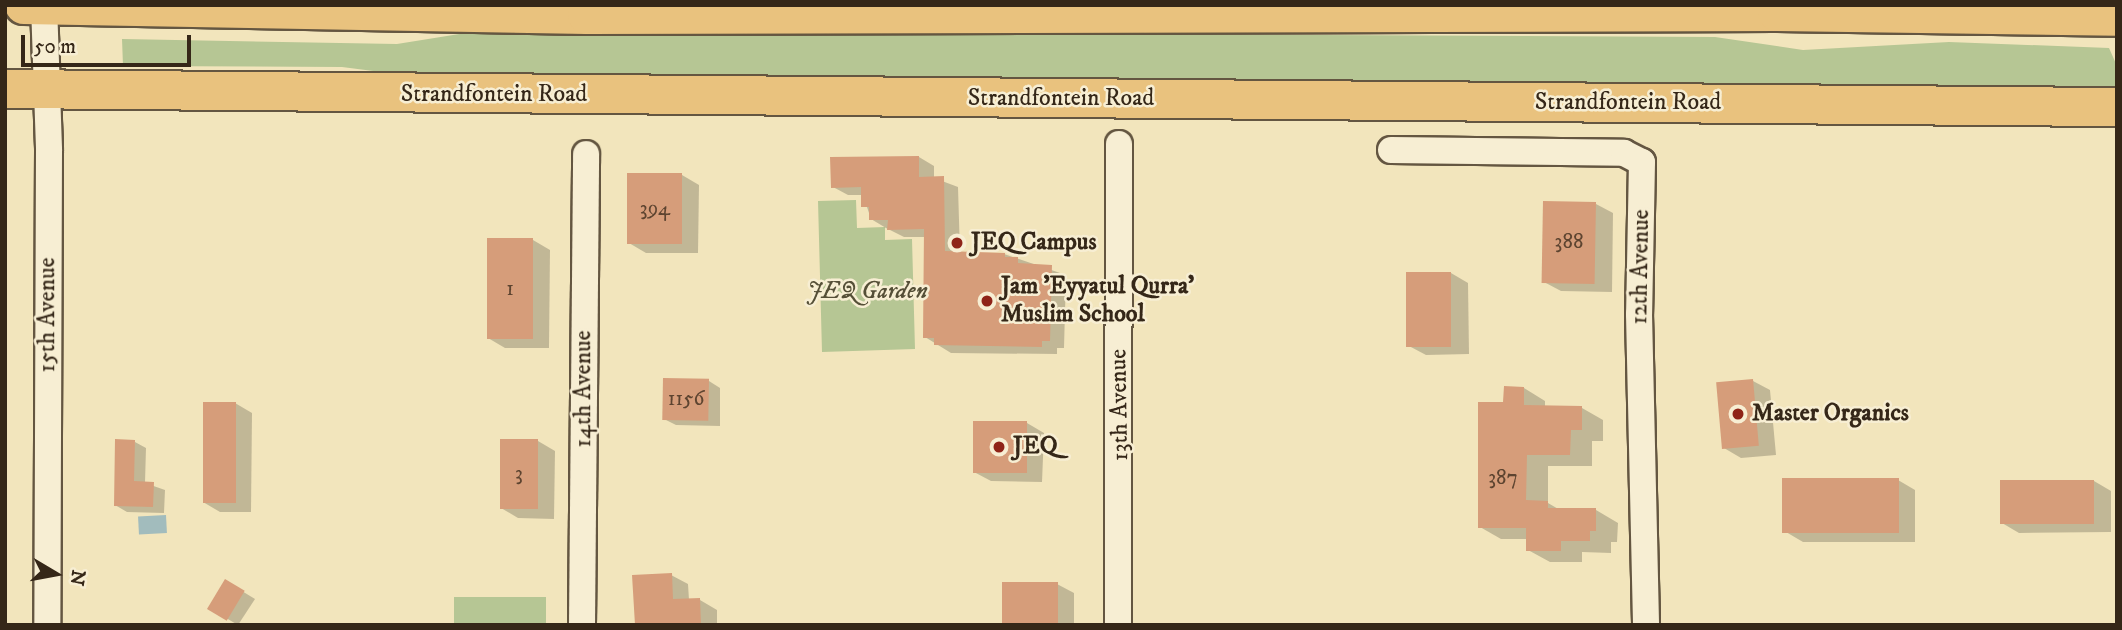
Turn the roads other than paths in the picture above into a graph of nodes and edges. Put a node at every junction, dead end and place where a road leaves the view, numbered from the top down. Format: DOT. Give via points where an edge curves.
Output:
graph roads {
  1 [pos="24,5"];
  2 [pos="44,6"];
  3 [pos="2117,18"];
  4 [pos="5,89"];
  5 [pos="45,89"];
  6 [pos="2117,107"];
  7 [pos="1118,144"];
  8 [pos="1391,150"];
  9 [pos="586,154"];
  10 [pos="47,625"];
  11 [pos="582,625"];
  12 [pos="1118,625"];
  13 [pos="1646,625"];
  1 -- 2 [label="main road"];
  2 -- 3 [label="main road" via="587,15 1790,12"];
  2 -- 5 [label="street, 15th Avenue"];
  4 -- 5 [label="main road, Strandfontein Road"];
  5 -- 6 [label="main road, Strandfontein Road"];
  5 -- 10 [label="street, 15th Avenue" via="49,151"];
  7 -- 12 [label="street, 13th Avenue"];
  8 -- 13 [label="street, 12th Avenue" via="1624,153 1642,162 1639,314"];
  9 -- 11 [label="street, 14th Avenue"];
}
